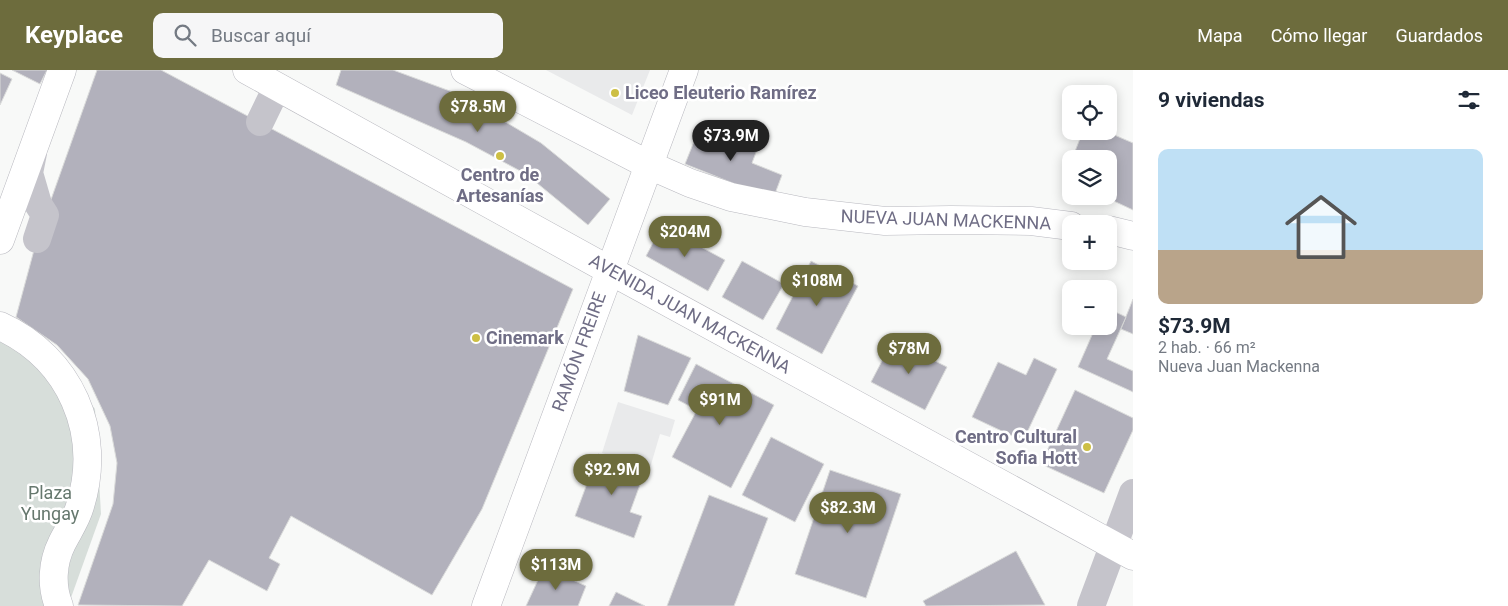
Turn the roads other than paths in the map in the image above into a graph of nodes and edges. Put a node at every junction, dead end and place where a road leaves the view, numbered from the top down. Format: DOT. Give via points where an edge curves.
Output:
graph roads {
  1 [pos="62,70"];
  2 [pos="247,70"];
  3 [pos="465,70"];
  4 [pos="684,70"];
  5 [pos="277,87"];
  6 [pos="260,122"];
  7 [pos="35,144"];
  8 [pos="649,165"];
  9 [pos="1062,225"];
  10 [pos="1117,232"];
  11 [pos="1133,236"];
  12 [pos="37,239"];
  13 [pos="0,240"];
  14 [pos="609,270"];
  15 [pos="0,326"];
  16 [pos="1133,493"];
  17 [pos="1124,551"];
  18 [pos="59,606"];
  19 [pos="486,606"];
  20 [pos="1091,606"];
  1 -- 7 [label="main road"];
  2 -- 5 [label="main road, AVENIDA JUAN MACKENNA"];
  3 -- 8 [label="main road"];
  4 -- 8 [label="main road, RAMÓN FREIRE"];
  5 -- 6 [label="street"];
  5 -- 14 [label="main road, AVENIDA JUAN MACKENNA"];
  7 -- 12 [label="street" via="29,173 38,204 45,215"];
  7 -- 13 [label="main road"];
  8 -- 9 [label="main road, NUEVA JUAN MACKENNA" via="732,197 805,212 885,221 1030,221"];
  8 -- 14 [label="main road, RAMÓN FREIRE"];
  10 -- 11 [label="main road"];
  14 -- 17 [label="main road, AVENIDA JUAN MACKENNA"];
  14 -- 19 [label="main road, RAMÓN FREIRE"];
  15 -- 18 [label="main road" via="45,355 76,402 84,428 88,468 85,488 54,571"];
  16 -- 17 [label="street"];
  17 -- 20 [label="street"];
}
